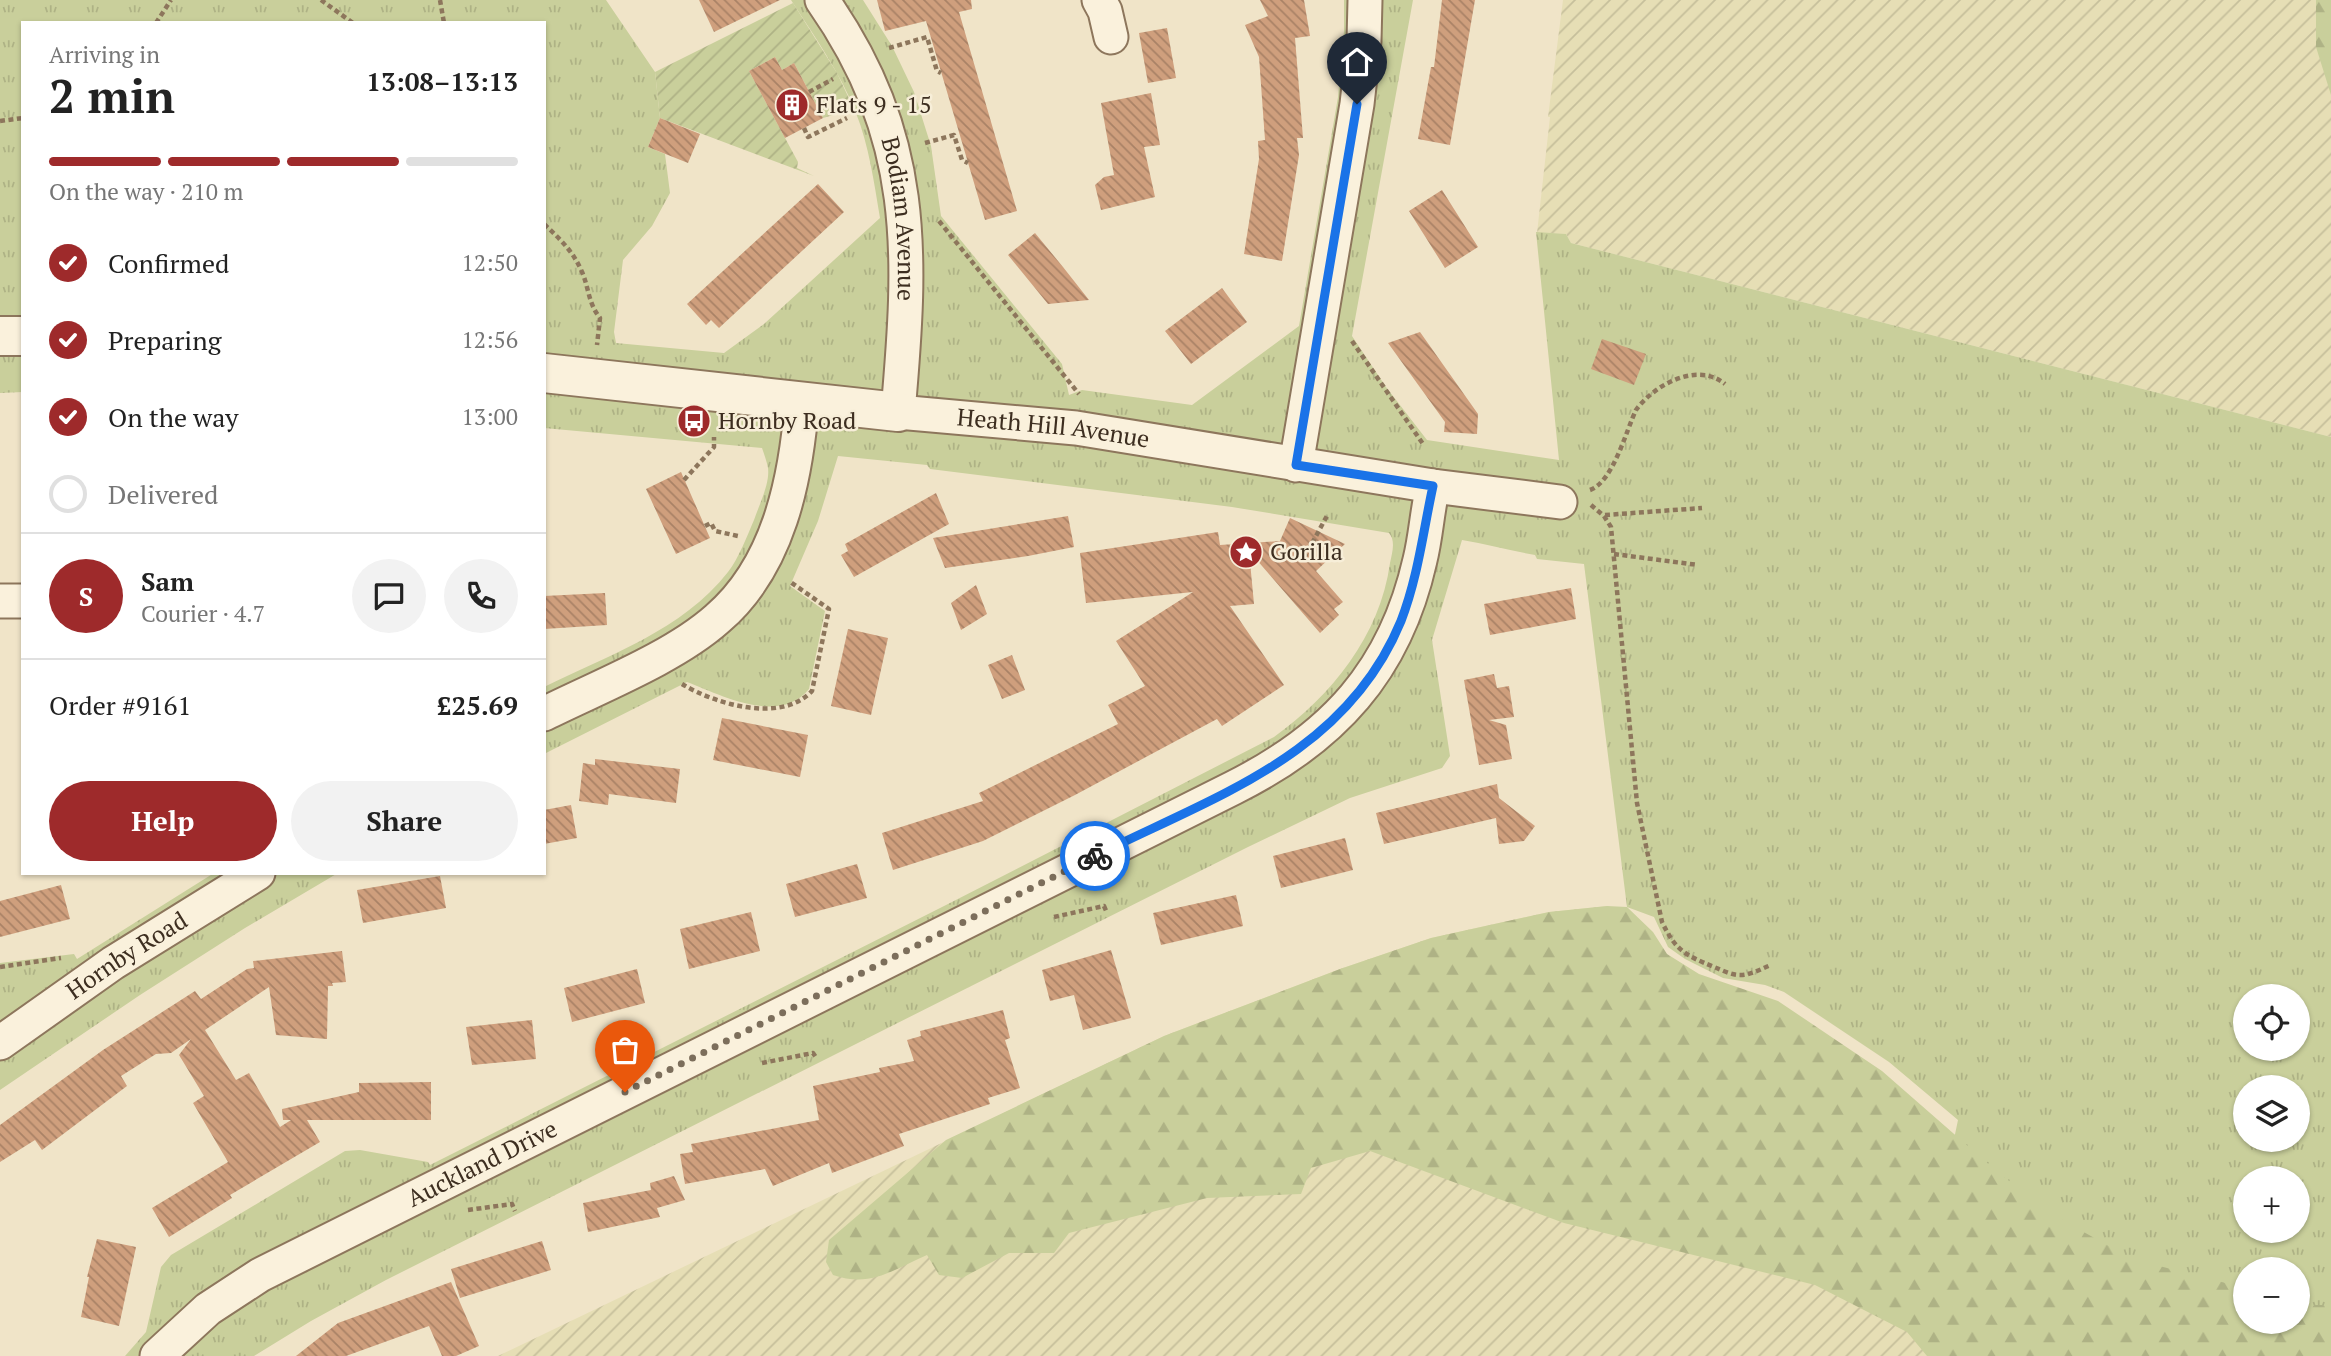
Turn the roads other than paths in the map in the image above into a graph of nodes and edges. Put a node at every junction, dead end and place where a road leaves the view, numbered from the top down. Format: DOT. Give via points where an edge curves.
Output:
graph roads {
  1 [pos="822,0"];
  2 [pos="1099,0"];
  3 [pos="1365,0"];
  4 [pos="1111,37"];
  5 [pos="0,336"];
  6 [pos="21,336"];
  7 [pos="546,373"];
  8 [pos="802,401"];
  9 [pos="898,412"];
  10 [pos="1296,465"];
  11 [pos="1433,486"];
  12 [pos="1573,496"];
  13 [pos="0,601"];
  14 [pos="21,601"];
  15 [pos="546,713"];
  16 [pos="255,875"];
  17 [pos="0,1043"];
  18 [pos="156,1356"];
  1 -- 9 [label="street, Bodiam Avenue" via="864,69 882,112 899,177 907,265"];
  2 -- 4 [label="street"];
  3 -- 10 [label="street" via="1357,104"];
  5 -- 6 [label="street"];
  7 -- 8 [label="street, Heath Hill Avenue"];
  8 -- 9 [label="street, Heath Hill Avenue"];
  8 -- 15 [label="street" via="794,473 782,516 743,591 717,620 687,641"];
  9 -- 10 [label="street, Heath Hill Avenue" via="1076,429"];
  10 -- 11 [label="street, Heath Hill Avenue"];
  11 -- 12 [label="street, Heath Hill Avenue"];
  11 -- 18 [label="street, Auckland Drive" via="1420,562 1388,648 1354,698 1286,759 260,1275 208,1308"];
  13 -- 14 [label="street"];
  16 -- 17 [label="street, Hornby Road" via="113,963"];
}
